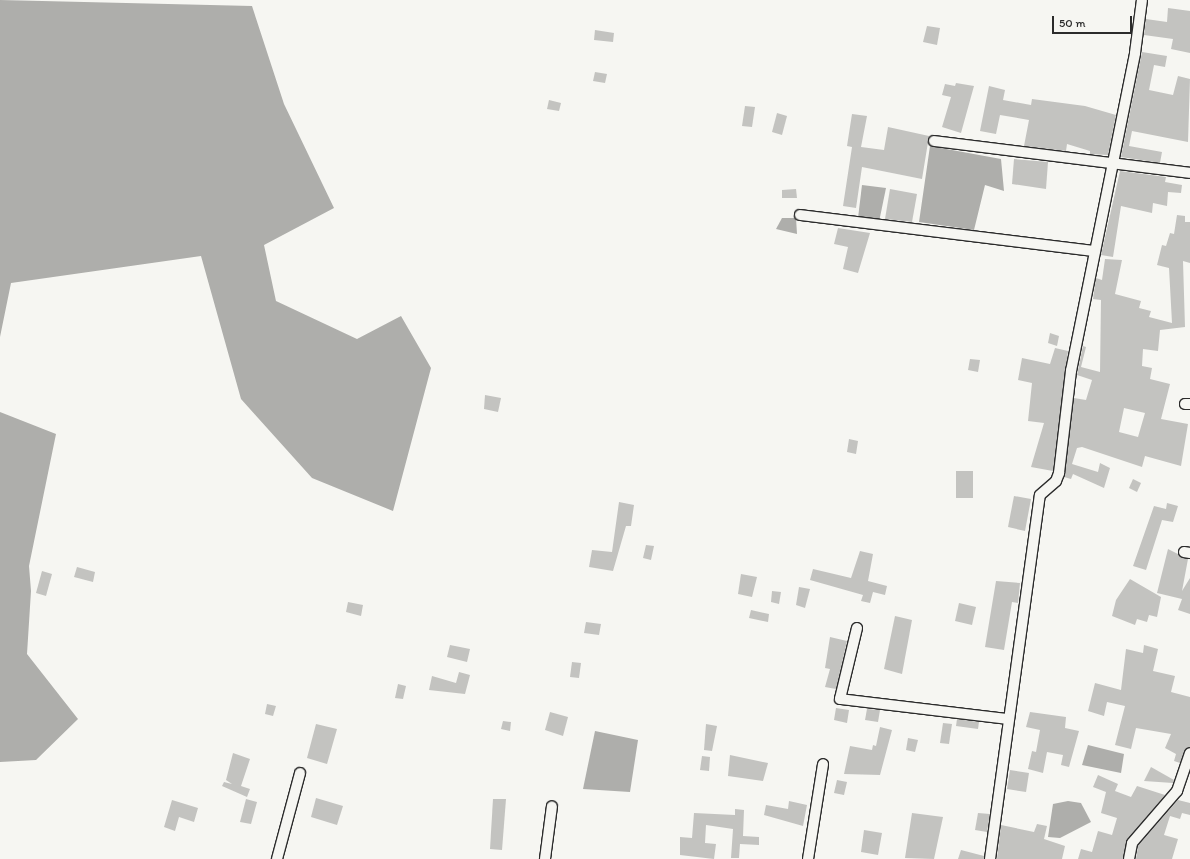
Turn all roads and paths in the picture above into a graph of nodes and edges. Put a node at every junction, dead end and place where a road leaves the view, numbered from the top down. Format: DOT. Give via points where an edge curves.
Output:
graph roads {
  1 [pos="1142,0"];
  2 [pos="934,141"];
  3 [pos="1112,162"];
  4 [pos="1190,172"];
  5 [pos="800,215"];
  6 [pos="1095,251"];
  7 [pos="857,628"];
  8 [pos="1008,719"];
  9 [pos="1190,753"];
  10 [pos="823,764"];
  11 [pos="300,773"];
  12 [pos="552,806"];
  13 [pos="277,859"];
  14 [pos="545,859"];
  15 [pos="808,859"];
  16 [pos="990,859"];
  17 [pos="1129,859"];
  1 -- 3 [label="street"];
  2 -- 3 [label="street"];
  3 -- 4 [label="street"];
  3 -- 6 [label="street"];
  5 -- 6 [label="street"];
  6 -- 8 [label="street" via="1071,371 1058,478 1040,495"];
  7 -- 8 [label="street" via="840,699"];
  8 -- 16 [label="street"];
  9 -- 17 [label="street" via="1178,791 1132,843"];
  10 -- 15 [label="street"];
  11 -- 13 [label="street"];
  12 -- 14 [label="street"];
}
